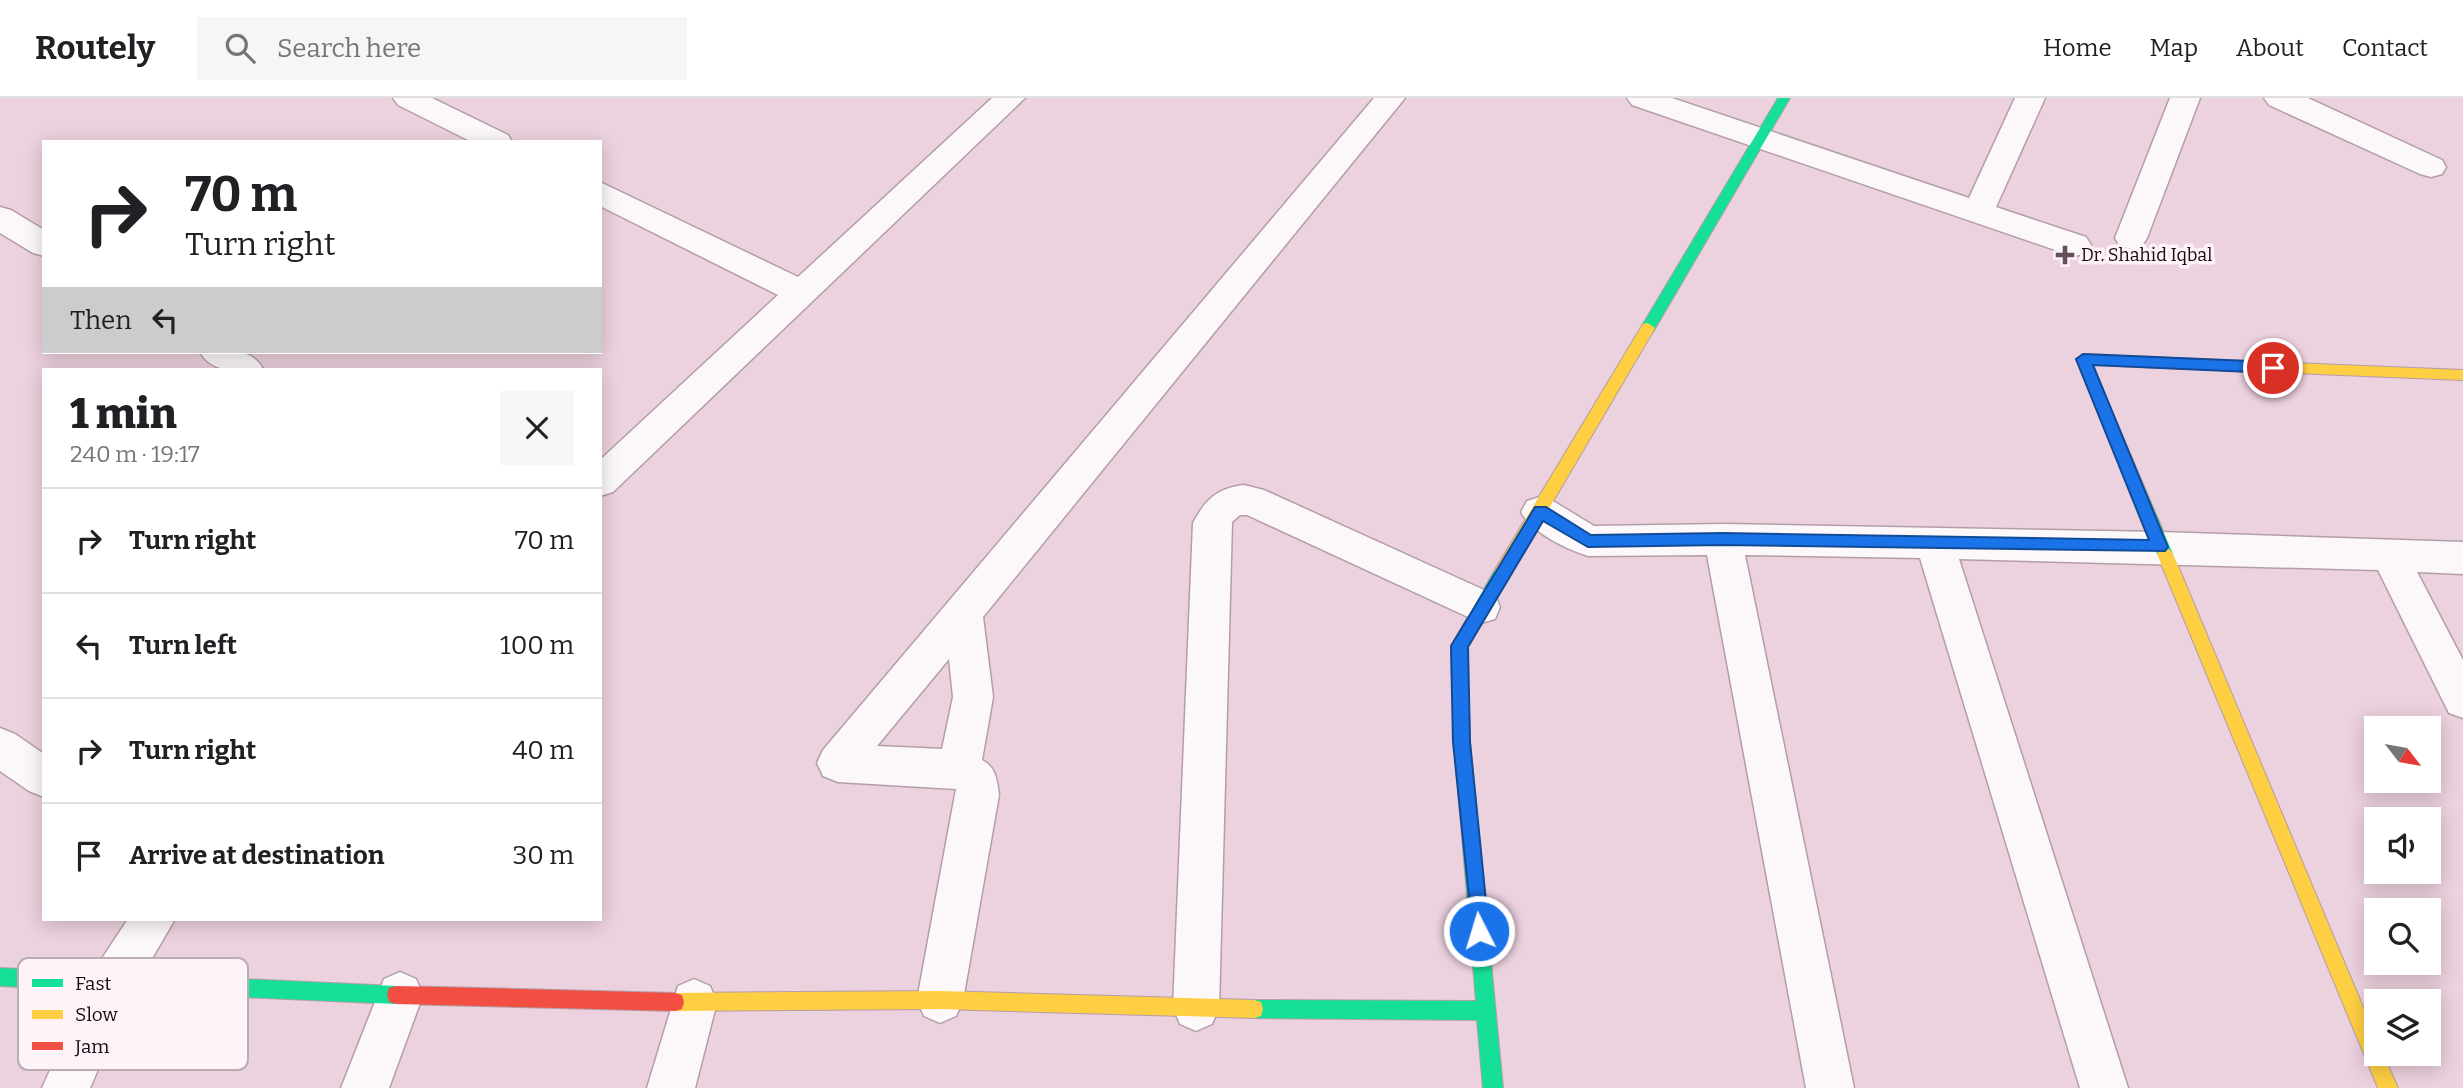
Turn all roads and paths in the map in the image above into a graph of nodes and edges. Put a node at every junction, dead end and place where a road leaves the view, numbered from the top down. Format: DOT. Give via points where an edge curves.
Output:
graph roads {
  1 [pos="408,98"];
  2 [pos="1010,98"];
  3 [pos="1390,98"];
  4 [pos="1642,98"];
  5 [pos="1784,98"];
  6 [pos="2030,98"];
  7 [pos="2185,98"];
  8 [pos="2279,98"];
  9 [pos="1760,138"];
  10 [pos="493,140"];
  11 [pos="2431,167"];
  12 [pos="602,194"];
  13 [pos="1978,212"];
  14 [pos="0,218"];
  15 [pos="2130,238"];
  16 [pos="42,243"];
  17 [pos="2075,245"];
  18 [pos="802,293"];
  19 [pos="220,354"];
  20 [pos="244,368"];
  21 [pos="2463,376"];
  22 [pos="602,480"];
  23 [pos="1540,512"];
  24 [pos="1723,539"];
  25 [pos="1935,544"];
  26 [pos="2160,547"];
  27 [pos="2389,554"];
  28 [pos="2463,558"];
  29 [pos="1481,607"];
  30 [pos="963,613"];
  31 [pos="2463,700"];
  32 [pos="0,747"];
  33 [pos="959,769"];
  34 [pos="42,777"];
  35 [pos="152,921"];
  36 [pos="128,958"];
  37 [pos="0,977"];
  38 [pos="18,978"];
  39 [pos="248,988"];
  40 [pos="400,995"];
  41 [pos="940,1000"];
  42 [pos="694,1002"];
  43 [pos="1196,1008"];
  44 [pos="1487,1012"];
  45 [pos="74,1070"];
  46 [pos="66,1088"];
  47 [pos="365,1088"];
  48 [pos="671,1088"];
  49 [pos="1493,1088"];
  50 [pos="1830,1088"];
  51 [pos="2104,1088"];
  52 [pos="2388,1088"];
  1 -- 10 [label="street"];
  2 -- 18 [label="street"];
  3 -- 30 [label="street"];
  4 -- 9 [label="street"];
  5 -- 9 [label="street"];
  6 -- 13 [label="street"];
  7 -- 15 [label="street"];
  8 -- 11 [label="street"];
  9 -- 13 [label="street"];
  9 -- 23 [label="street"];
  12 -- 18 [label="street"];
  13 -- 17 [label="street"];
  14 -- 16 [label="street"];
  18 -- 22 [label="street"];
  19 -- 20 [label="street"];
  21 -- 26 [label="street" via="2083,359"];
  23 -- 24 [label="street" via="1588,541"];
  23 -- 29 [label="street"];
  24 -- 25 [label="street"];
  24 -- 50 [label="street"];
  25 -- 26 [label="street"];
  25 -- 51 [label="street"];
  26 -- 27 [label="street"];
  26 -- 52 [label="street"];
  27 -- 28 [label="street"];
  27 -- 31 [label="street"];
  29 -- 43 [label="street" via="1251,500 1234,500 1220,509 1212,523"];
  29 -- 44 [label="street" via="1459,646 1462,742"];
  30 -- 33 [label="street" via="973,697"];
  30 -- 33 [label="street" via="838,764"];
  32 -- 34 [label="street"];
  33 -- 41 [label="street" via="975,778 978,795"];
  35 -- 36 [label="street"];
  37 -- 38 [label="street"];
  39 -- 40 [label="street"];
  40 -- 42 [label="street"];
  40 -- 47 [label="street"];
  41 -- 42 [label="street"];
  41 -- 43 [label="street"];
  42 -- 48 [label="street"];
  43 -- 44 [label="street"];
  44 -- 49 [label="street"];
  45 -- 46 [label="street"];
}
